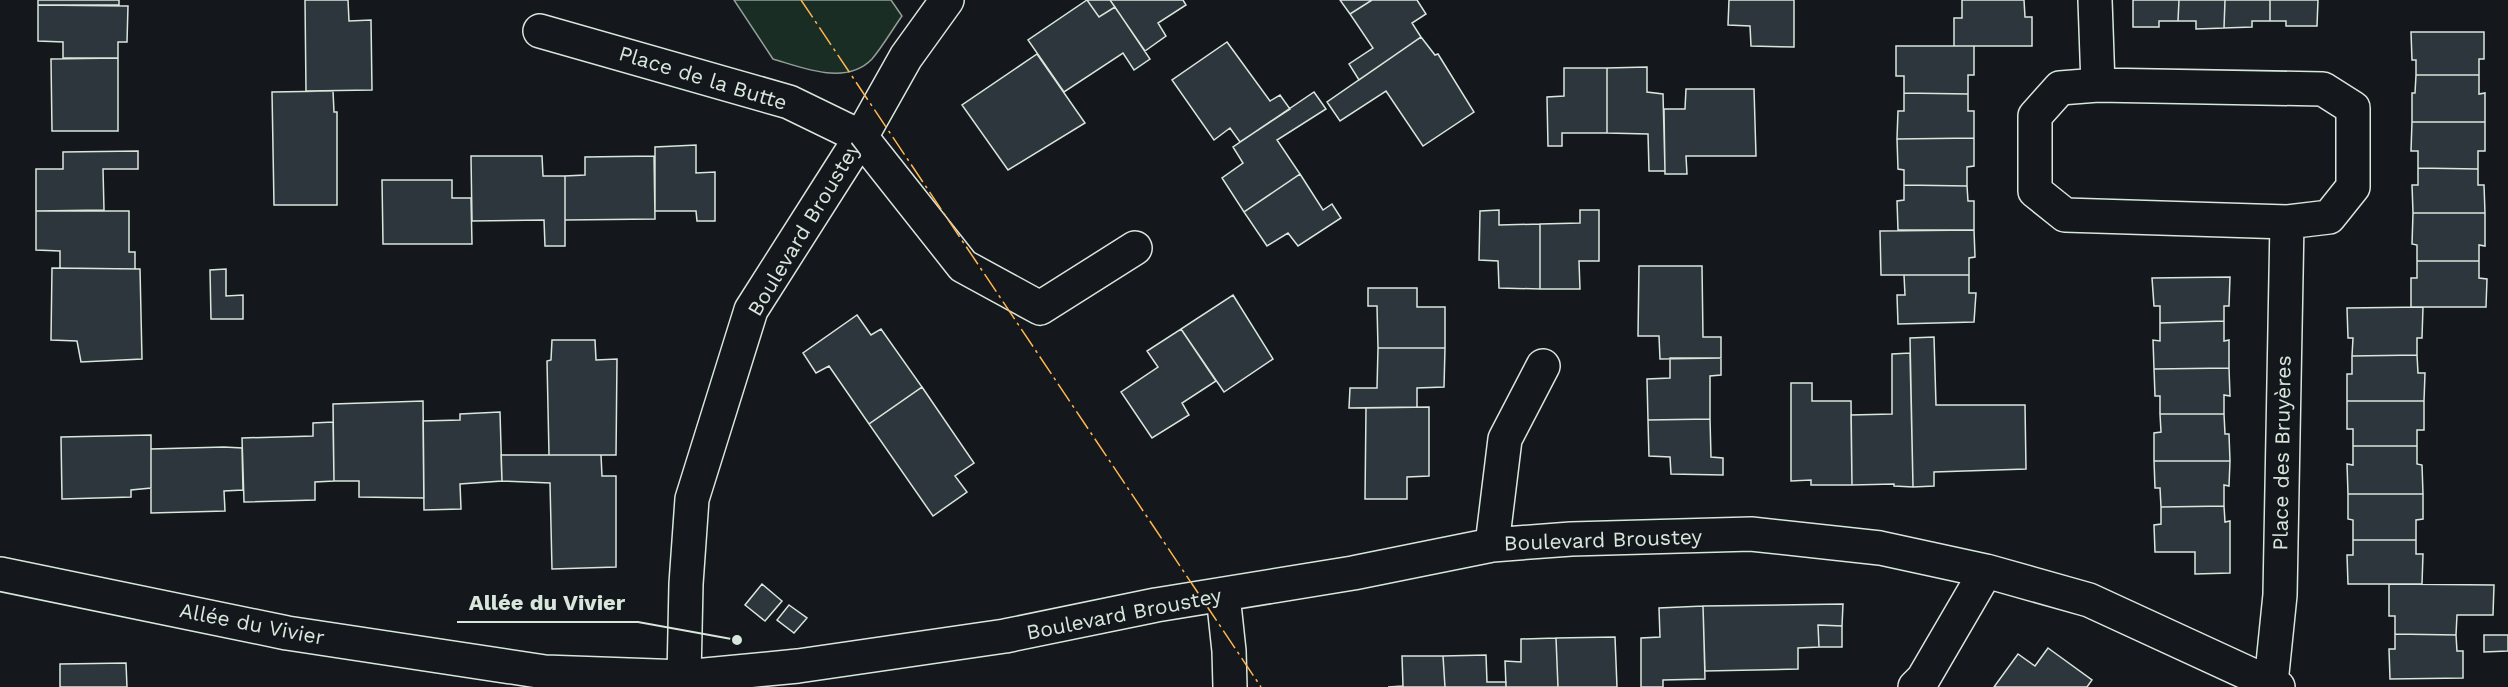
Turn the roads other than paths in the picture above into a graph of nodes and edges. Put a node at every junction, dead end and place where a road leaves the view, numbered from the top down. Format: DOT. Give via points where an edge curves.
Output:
graph roads {
  1 [pos="947,0"];
  2 [pos="2095,0"];
  3 [pos="540,31"];
  4 [pos="2098,85"];
  5 [pos="861,137"];
  6 [pos="2287,222"];
  7 [pos="1135,248"];
  8 [pos="1543,366"];
  9 [pos="1492,545"];
  10 [pos="1986,571"];
  11 [pos="0,574"];
  12 [pos="1223,595"];
  13 [pos="684,682"];
  14 [pos="2274,685"];
  15 [pos="1230,687"];
  16 [pos="1915,687"];
  1 -- 5 [label="street, Boulevard Broustey" via="906,57"];
  2 -- 4 [label="street"];
  3 -- 5 [label="street, Place de la Butte" via="789,102"];
  4 -- 6 [label="street" via="2060,88 2035,116 2035,191 2065,215"];
  4 -- 6 [label="street" via="2323,89 2353,108 2354,187 2329,217"];
  5 -- 7 [label="street" via="963,266 1040,308"];
  5 -- 13 [label="street, Boulevard Broustey" via="751,310 693,499"];
  6 -- 14 [label="street, Place des Bruyères" via="2280,595"];
  8 -- 9 [label="street" via="1505,439"];
  9 -- 10 [label="street, Boulevard Broustey" via="1751,534 1880,548"];
  9 -- 12 [label="street, Boulevard Broustey"];
  10 -- 14 [label="street, Boulevard Broustey" via="2089,600"];
  10 -- 16 [label="street"];
  11 -- 13 [label="street, Allée du Vivier" via="287,633 534,670"];
  12 -- 13 [label="street, Boulevard Broustey" via="1005,636"];
  12 -- 15 [label="street"];
}
